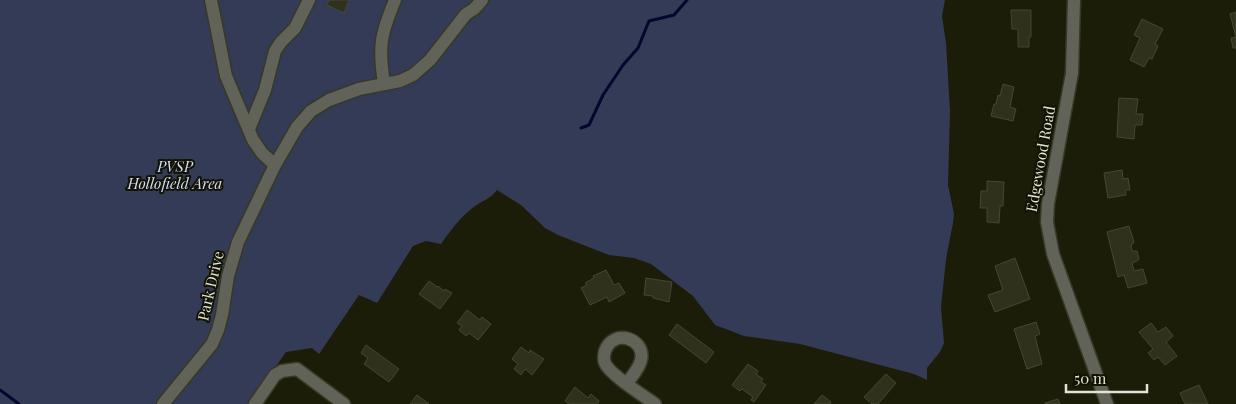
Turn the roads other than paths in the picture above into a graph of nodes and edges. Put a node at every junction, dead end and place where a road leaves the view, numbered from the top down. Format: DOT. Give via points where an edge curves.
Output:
graph roads {
  1 [pos="211,0"];
  2 [pos="309,0"];
  3 [pos="395,0"];
  4 [pos="482,0"];
  5 [pos="1074,0"];
  6 [pos="384,83"];
  7 [pos="249,128"];
  8 [pos="275,165"];
  9 [pos="627,383"];
  10 [pos="162,404"];
  11 [pos="255,404"];
  12 [pos="344,404"];
  13 [pos="655,404"];
  14 [pos="1107,404"];
  1 -- 7 [label="street" via="226,76"];
  2 -- 7 [label="street" via="295,28 275,51 265,90"];
  3 -- 6 [label="street" via="382,37 380,54"];
  4 -- 6 [label="street, Park Drive" via="413,75"];
  5 -- 14 [label="street, Edgewood Road" via="1072,73 1047,222 1053,254"];
  6 -- 8 [label="street, Park Drive" via="359,88 311,111 297,127"];
  7 -- 8 [label="street" via="262,153"];
  8 -- 10 [label="street, Park Drive" via="238,242 228,276 222,316 212,344"];
  9 -- 9 [label="street" via="604,362 607,346 614,339 631,339 642,353 639,367"];
  9 -- 13 [label="street"];
  11 -- 12 [label="street" via="276,375 297,369"];
}
